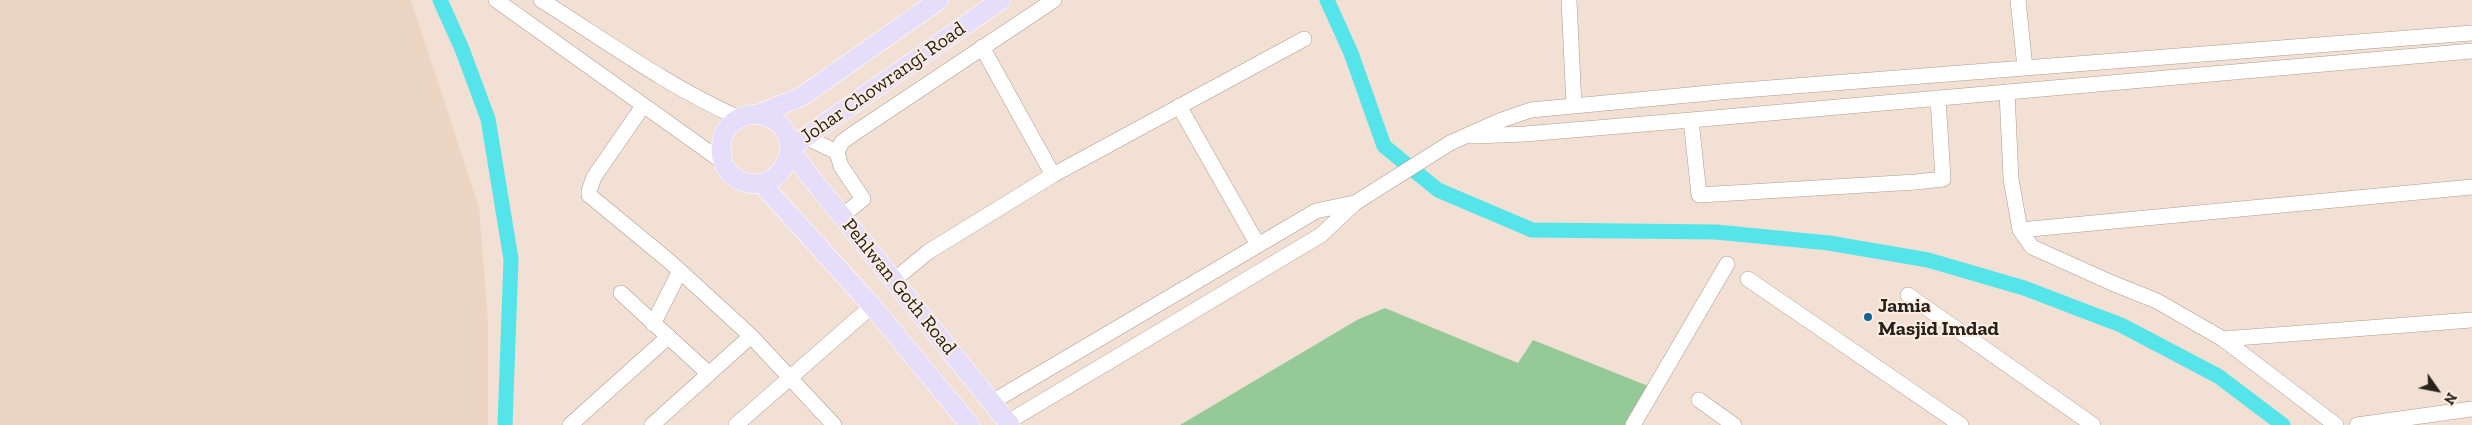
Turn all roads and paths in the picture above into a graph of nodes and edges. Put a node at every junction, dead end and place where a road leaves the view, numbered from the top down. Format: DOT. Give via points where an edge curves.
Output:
graph roads {
  1 [pos="496,0"];
  2 [pos="541,0"];
  3 [pos="939,0"];
  4 [pos="1001,0"];
  5 [pos="1054,0"];
  6 [pos="1570,0"];
  7 [pos="2018,0"];
  8 [pos="2472,34"];
  9 [pos="1304,40"];
  10 [pos="2382,41"];
  11 [pos="982,47"];
  12 [pos="2472,51"];
  13 [pos="2383,59"];
  14 [pos="2025,68"];
  15 [pos="2007,92"];
  16 [pos="1938,98"];
  17 [pos="643,106"];
  18 [pos="1179,106"];
  19 [pos="1574,106"];
  20 [pos="758,114"];
  21 [pos="739,118"];
  22 [pos="1691,120"];
  23 [pos="1464,136"];
  24 [pos="798,143"];
  25 [pos="837,152"];
  26 [pos="723,162"];
  27 [pos="1053,175"];
  28 [pos="762,184"];
  29 [pos="2472,188"];
  30 [pos="1356,203"];
  31 [pos="842,216"];
  32 [pos="2020,230"];
  33 [pos="1258,245"];
  34 [pos="1727,264"];
  35 [pos="680,271"];
  36 [pos="894,280"];
  37 [pos="1748,280"];
  38 [pos="621,293"];
  39 [pos="1908,295"];
  40 [pos="872,306"];
  41 [pos="2472,320"];
  42 [pos="653,324"];
  43 [pos="751,336"];
  44 [pos="668,338"];
  45 [pos="2223,339"];
  46 [pos="709,374"];
  47 [pos="791,376"];
  48 [pos="1698,400"];
  49 [pos="992,402"];
  50 [pos="2472,409"];
  51 [pos="1009,423"];
  52 [pos="570,425"];
  53 [pos="652,425"];
  54 [pos="736,425"];
  55 [pos="834,425"];
  56 [pos="970,425"];
  57 [pos="1634,425"];
  58 [pos="1734,425"];
  59 [pos="1961,425"];
  60 [pos="2093,425"];
  61 [pos="2336,425"];
  62 [pos="2357,425"];
  1 -- 17 [label="street"];
  2 -- 21 [label="street" via="668,80"];
  3 -- 20 [label="main road, Johar Chowrangi Road" via="801,97"];
  4 -- 24 [label="main road, Johar Chowrangi Road"];
  5 -- 11 [label="street"];
  6 -- 19 [label="street"];
  7 -- 14 [label="street"];
  8 -- 10 [label="street"];
  9 -- 18 [label="street"];
  10 -- 13 [label="street"];
  10 -- 14 [label="street"];
  11 -- 25 [label="street" via="853,134 842,142"];
  11 -- 27 [label="street"];
  12 -- 13 [label="street"];
  13 -- 15 [label="street"];
  14 -- 19 [label="street"];
  15 -- 16 [label="street"];
  15 -- 32 [label="street" via="2011,180"];
  16 -- 22 [label="street"];
  16 -- 22 [label="street" via="1943,179 1916,182 1699,195"];
  17 -- 26 [label="street"];
  17 -- 35 [label="street" via="594,178 589,191"];
  18 -- 27 [label="street"];
  18 -- 33 [label="street"];
  19 -- 23 [label="street" via="1531,110"];
  20 -- 21 [label="main road"];
  20 -- 24 [label="main road" via="780,124"];
  21 -- 26 [label="main road" via="722,137 720,150"];
  22 -- 23 [label="street"];
  23 -- 30 [label="street"];
  24 -- 25 [label="street"];
  24 -- 28 [label="main road" via="783,171"];
  24 -- 31 [label="main road, Pehlwan Goth Road"];
  25 -- 31 [label="street" via="863,199"];
  26 -- 28 [label="main road" via="738,180"];
  27 -- 36 [label="street" via="928,252"];
  28 -- 40 [label="main road, Pehlwan Goth Road"];
  29 -- 32 [label="street"];
  30 -- 33 [label="street" via="1316,211"];
  30 -- 51 [label="street" via="1322,235"];
  31 -- 36 [label="main road, Pehlwan Goth Road"];
  32 -- 45 [label="street" via="2032,247 2157,301"];
  33 -- 49 [label="street"];
  34 -- 57 [label="street"];
  35 -- 42 [label="street"];
  35 -- 43 [label="street"];
  36 -- 49 [label="main road, Pehlwan Goth Road"];
  37 -- 59 [label="street"];
  38 -- 42 [label="street"];
  39 -- 60 [label="street"];
  40 -- 47 [label="street"];
  40 -- 56 [label="main road, Pehlwan Goth Road"];
  41 -- 45 [label="street"];
  42 -- 44 [label="street"];
  43 -- 46 [label="street"];
  43 -- 47 [label="street"];
  44 -- 46 [label="street"];
  44 -- 52 [label="street"];
  45 -- 61 [label="street"];
  46 -- 53 [label="street"];
  47 -- 54 [label="street"];
  47 -- 55 [label="street"];
  48 -- 58 [label="street"];
  49 -- 51 [label="main road, Pehlwan Goth Road"];
  50 -- 62 [label="street"];
}
